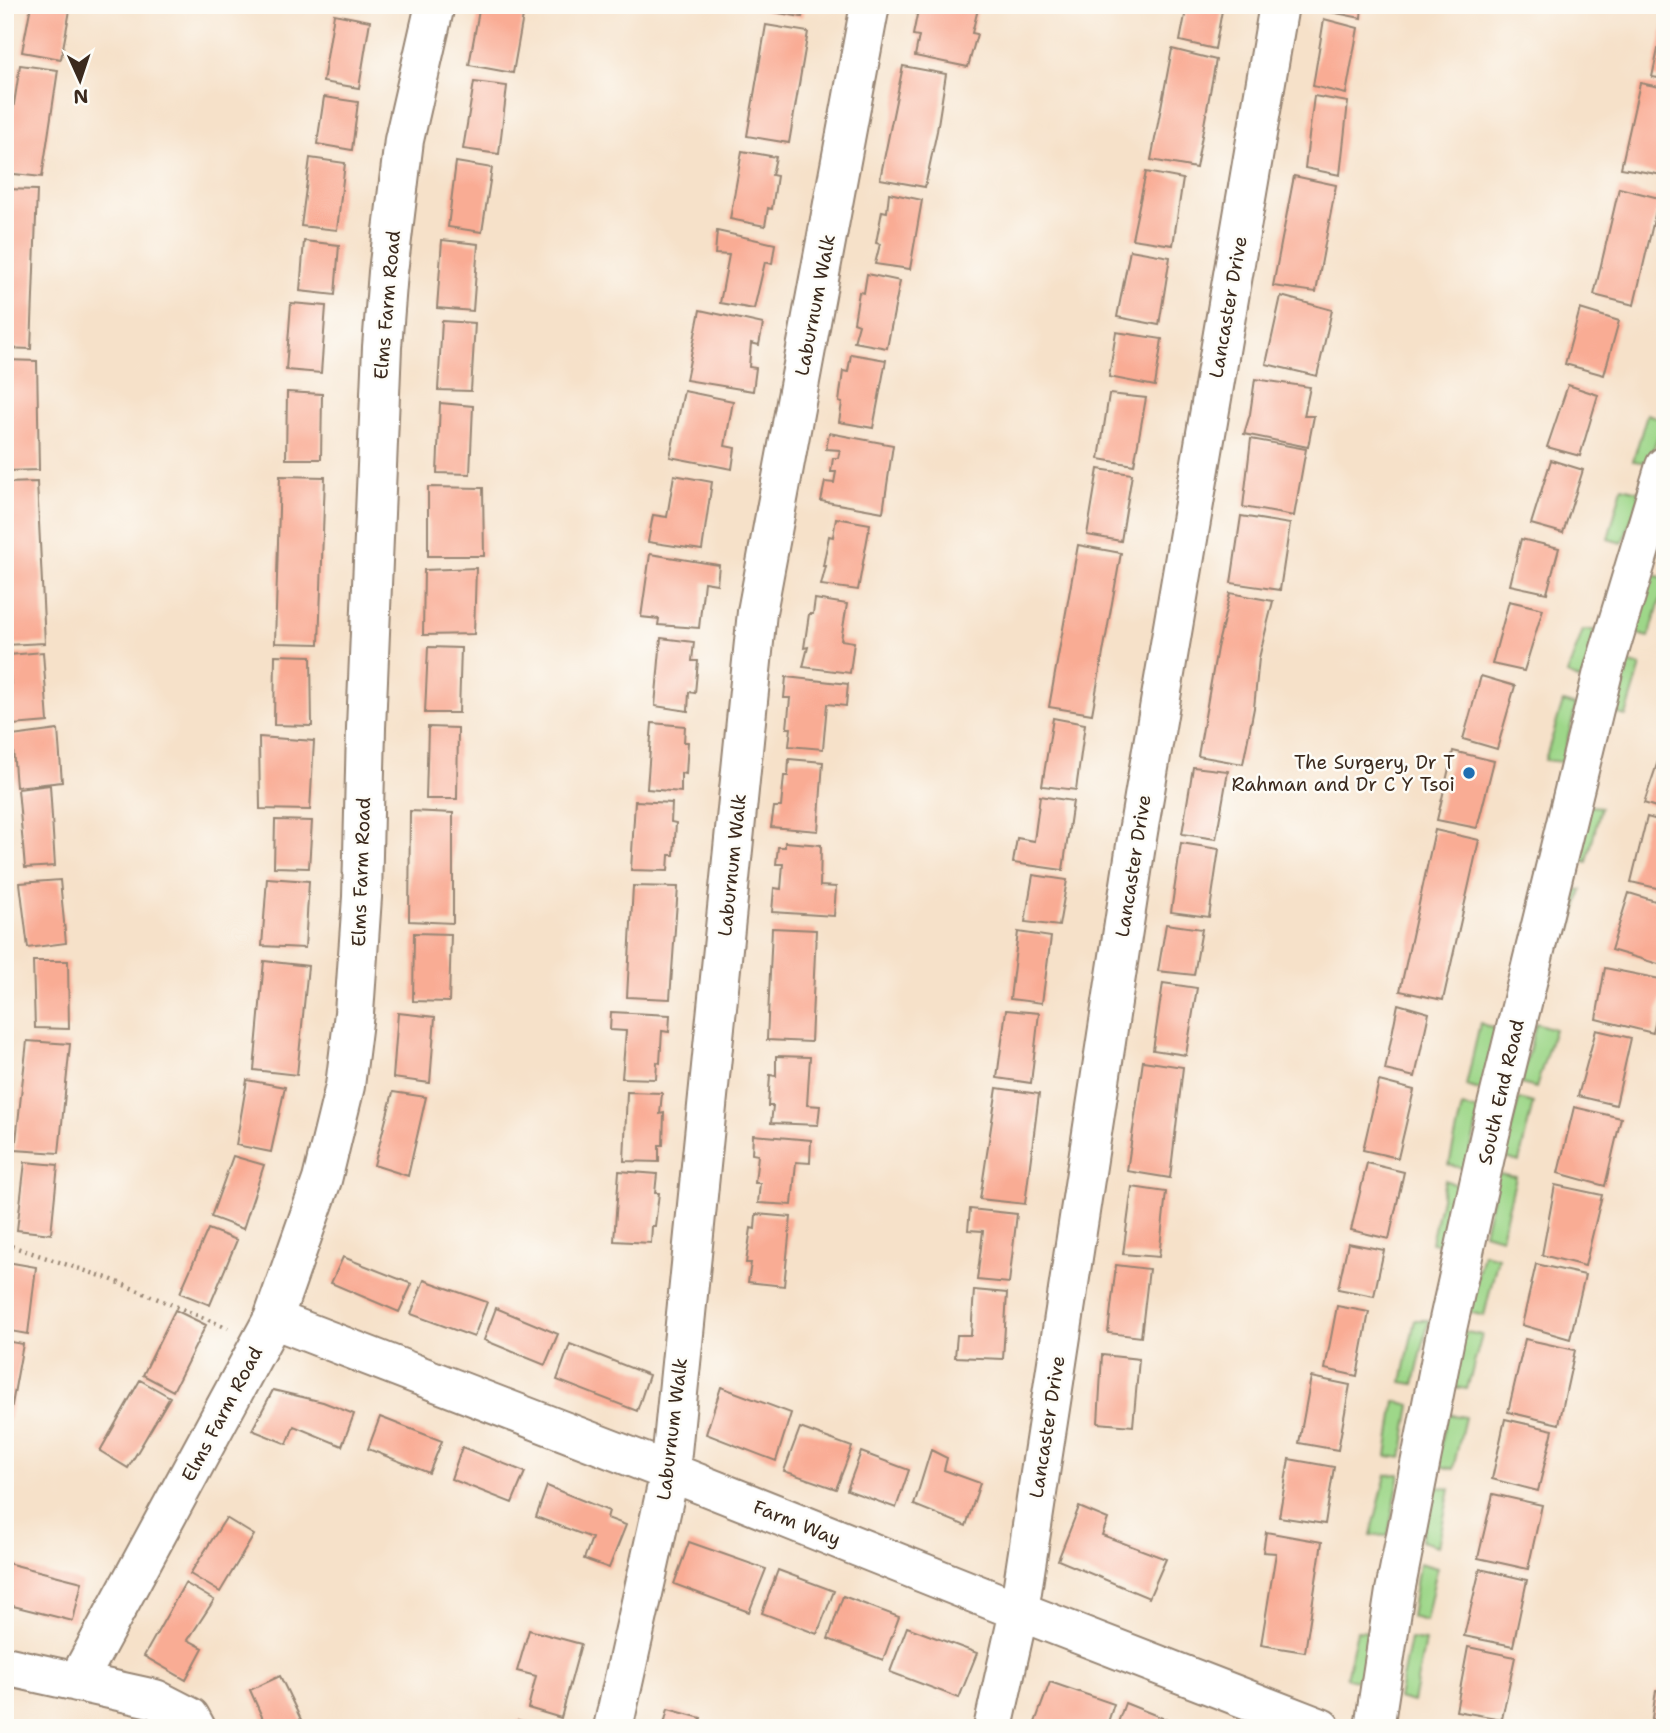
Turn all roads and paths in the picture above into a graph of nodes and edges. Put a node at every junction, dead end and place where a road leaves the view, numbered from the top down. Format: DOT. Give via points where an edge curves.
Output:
graph roads {
  1 [pos="435,5"];
  2 [pos="870,5"];
  3 [pos="1279,5"];
  4 [pos="1665,466"];
  5 [pos="5,1244"];
  6 [pos="267,1330"];
  7 [pos="670,1472"];
  8 [pos="1019,1611"];
  9 [pos="5,1666"];
  10 [pos="77,1682"];
  11 [pos="196,1728"];
  12 [pos="613,1728"];
  13 [pos="993,1728"];
  14 [pos="1321,1728"];
  15 [pos="1374,1728"];
  1 -- 6 [label="street, Elms Farm Road" via="404,140 387,272 362,897 345,1086 322,1180"];
  2 -- 7 [label="street, Laburnum Walk" via="757,612"];
  3 -- 8 [label="street, Lancaster Drive" via="1138,832"];
  4 -- 15 [label="street, South End Road" via="1603,673 1490,1134 1395,1591"];
  5 -- 6 [label="path"];
  6 -- 7 [label="street, Farm Way"];
  6 -- 10 [label="street, Elms Farm Road"];
  7 -- 8 [label="street, Farm Way"];
  7 -- 12 [label="street, Laburnum Walk"];
  8 -- 13 [label="street, Lancaster Drive"];
  8 -- 14 [label="street, Farm Way"];
  9 -- 10 [label="street"];
  10 -- 11 [label="street" via="155,1699 190,1717"];
}
